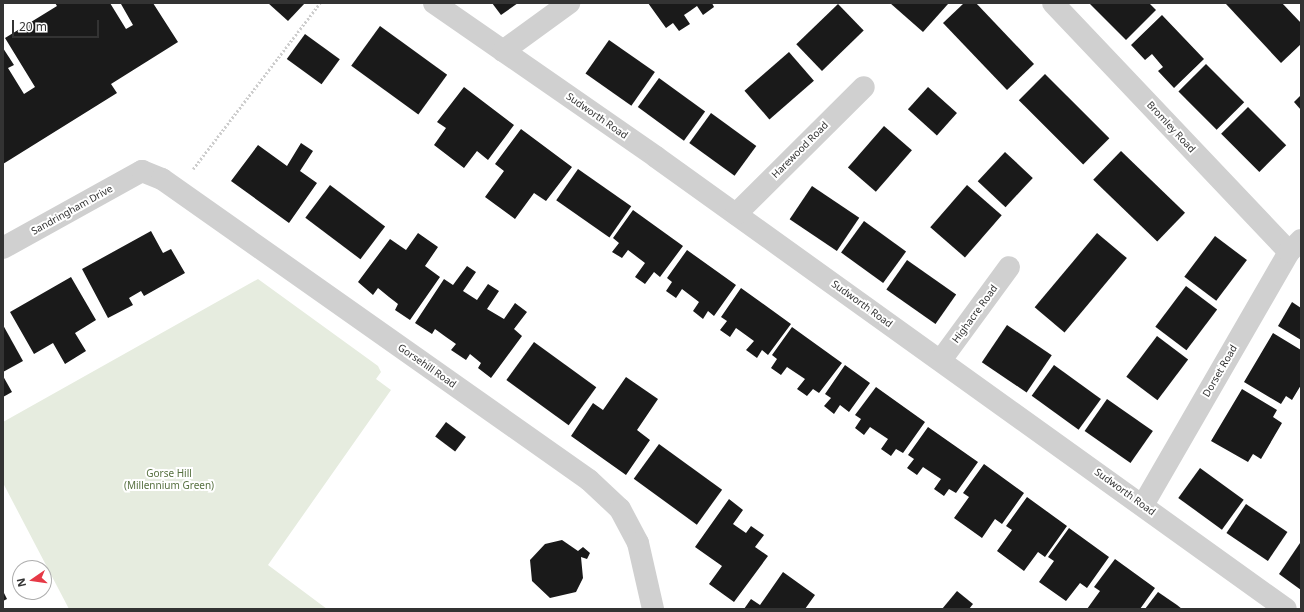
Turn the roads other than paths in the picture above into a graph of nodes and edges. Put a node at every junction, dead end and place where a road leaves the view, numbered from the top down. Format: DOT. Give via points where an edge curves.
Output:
graph roads {
  1 [pos="434,3"];
  2 [pos="569,3"];
  3 [pos="1053,3"];
  4 [pos="503,51"];
  5 [pos="864,87"];
  6 [pos="142,171"];
  7 [pos="736,214"];
  8 [pos="1295,246"];
  9 [pos="3,248"];
  10 [pos="1009,267"];
  11 [pos="941,360"];
  12 [pos="1143,505"];
  13 [pos="653,609"];
  14 [pos="1286,609"];
  1 -- 4 [label="street, Sudworth Road"];
  2 -- 4 [label="street"];
  3 -- 8 [label="street, Bromley Road"];
  4 -- 7 [label="street, Sudworth Road"];
  5 -- 7 [label="street, Harewood Road"];
  6 -- 9 [label="street, Sandringham Drive"];
  6 -- 13 [label="street, Gorsehill Road" via="162,179 589,480 620,509 638,543"];
  7 -- 11 [label="street, Sudworth Road"];
  8 -- 12 [label="street, Dorset Road"];
  10 -- 11 [label="street, Highacre Road"];
  11 -- 12 [label="street, Sudworth Road"];
  12 -- 14 [label="street, Sudworth Road"];
}
